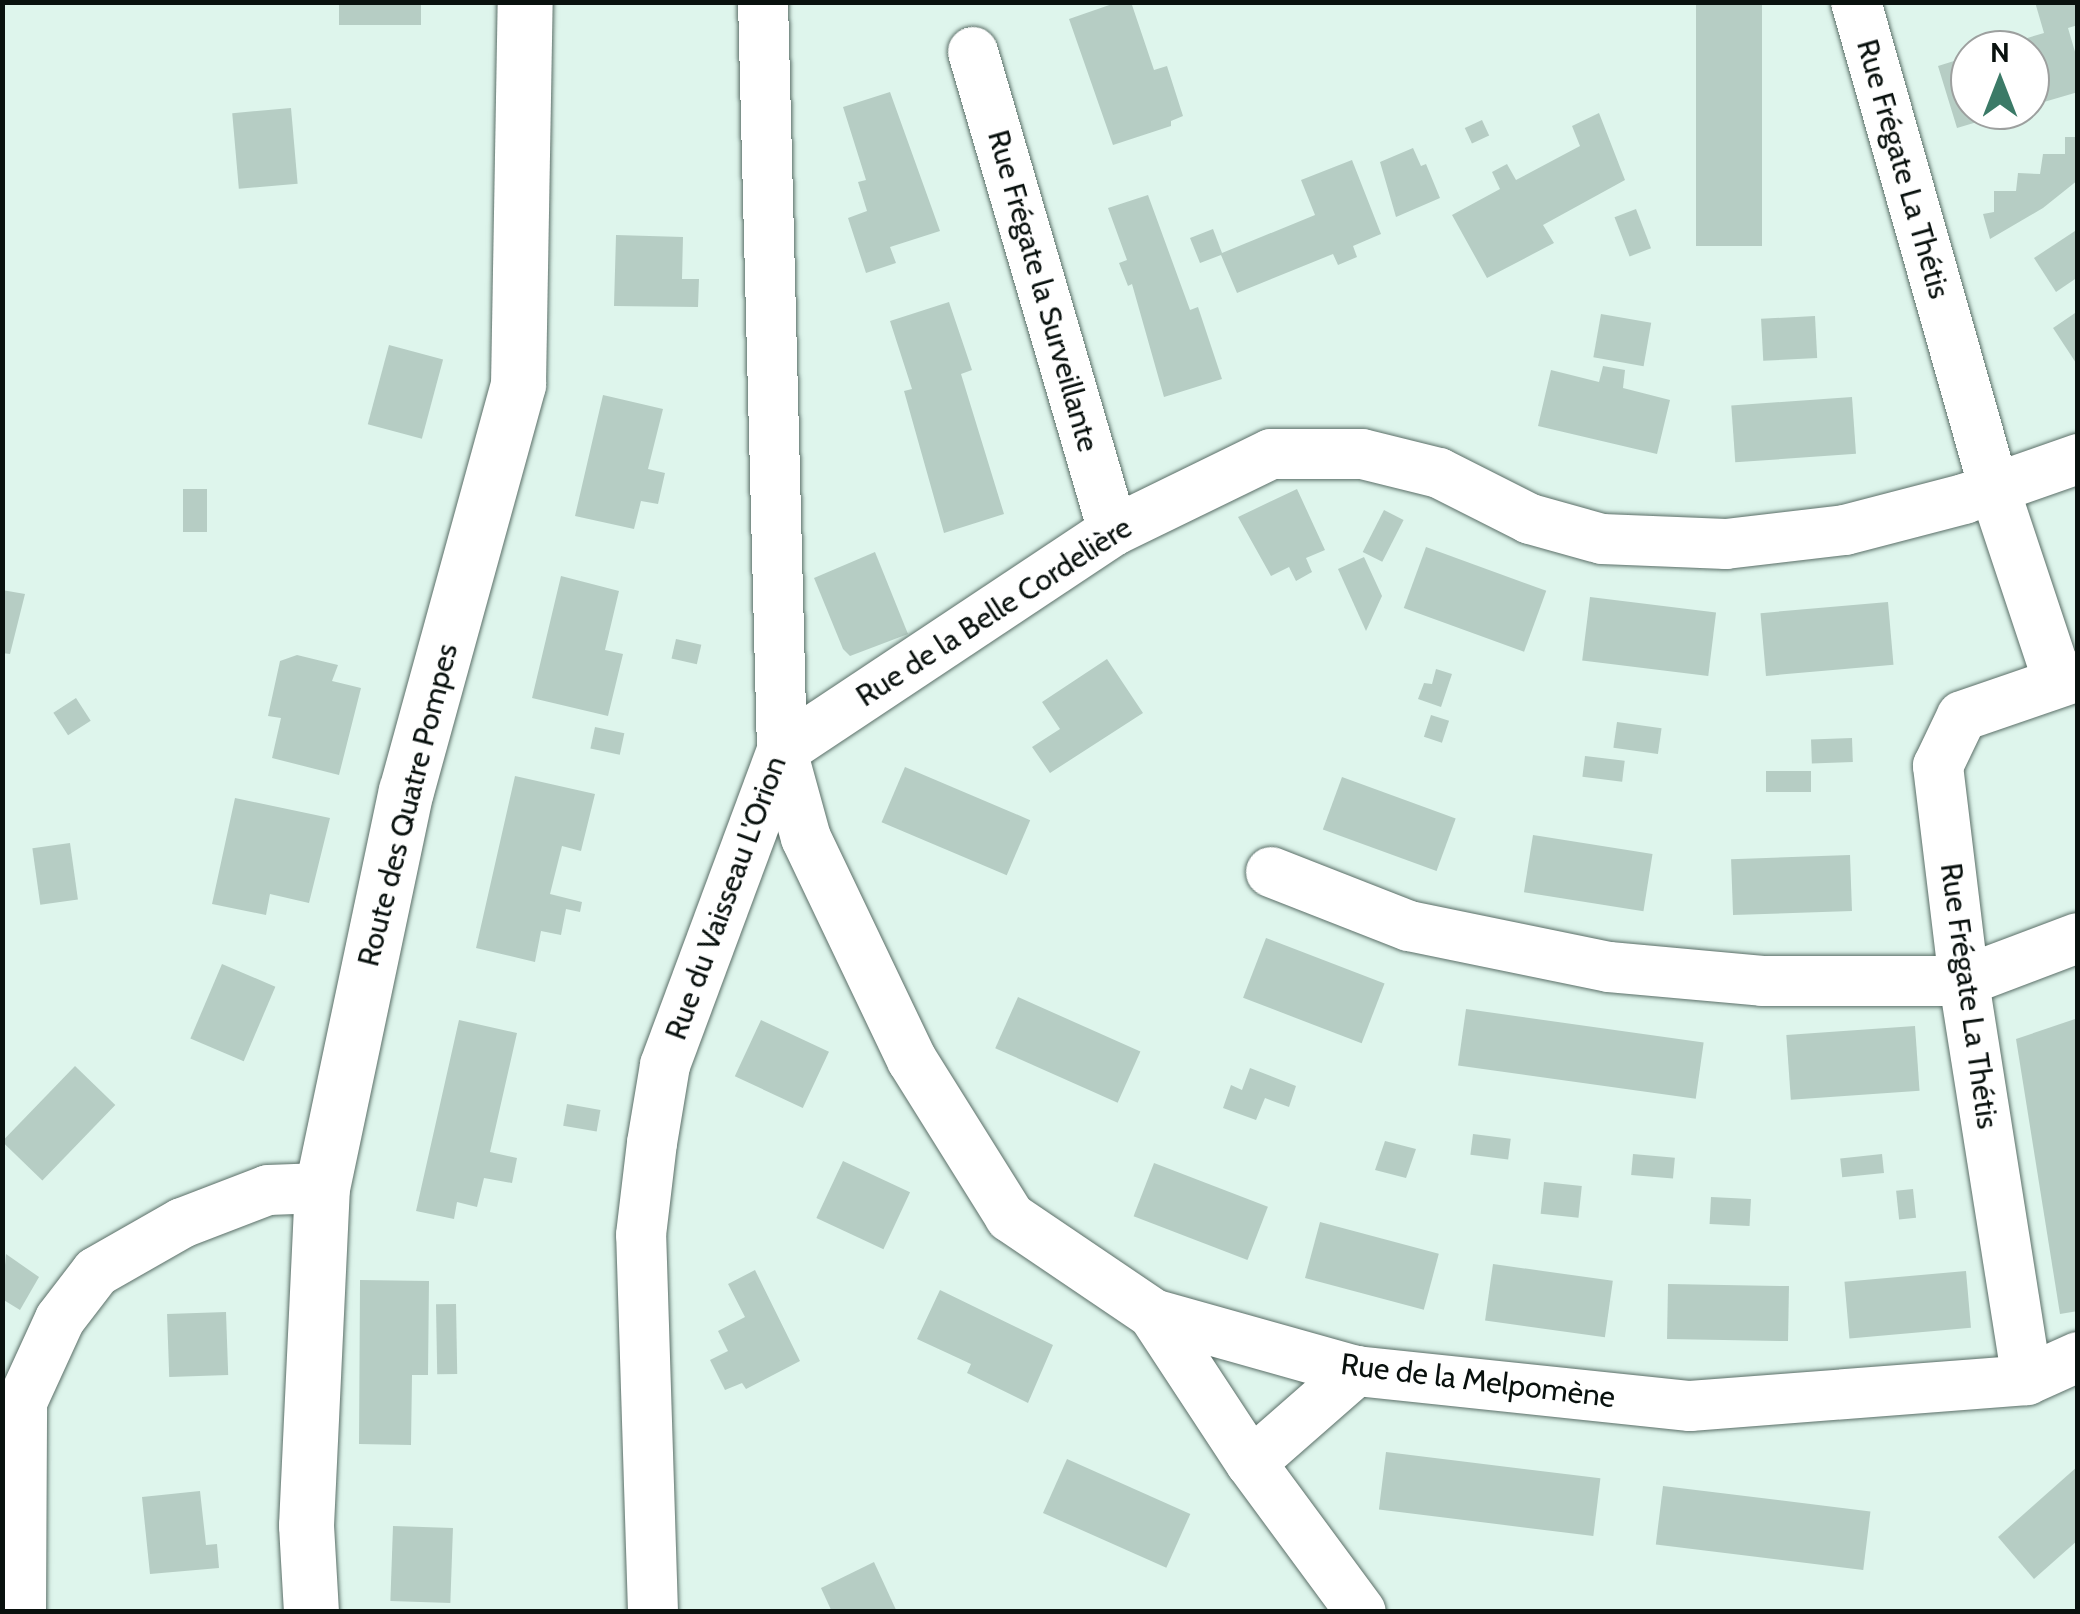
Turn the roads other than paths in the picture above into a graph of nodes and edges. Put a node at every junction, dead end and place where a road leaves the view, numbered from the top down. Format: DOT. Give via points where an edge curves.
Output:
graph roads {
  1 [pos="525,2"];
  2 [pos="763,2"];
  3 [pos="1856,2"];
  4 [pos="973,52"];
  5 [pos="2078,459"];
  6 [pos="1994,488"];
  7 [pos="1113,531"];
  8 [pos="2068,678"];
  9 [pos="782,751"];
  10 [pos="1272,872"];
  11 [pos="2078,938"];
  12 [pos="1964,981"];
  13 [pos="322,1188"];
  14 [pos="1152,1314"];
  15 [pos="2078,1357"];
  16 [pos="1356,1371"];
  17 [pos="2026,1380"];
  18 [pos="12,1399"];
  19 [pos="1251,1463"];
  20 [pos="21,1612"];
  21 [pos="311,1612"];
  22 [pos="653,1612"];
  23 [pos="1361,1612"];
  1 -- 13 [label="street, Route des Quatre Pompes" via="518,384 406,790"];
  2 -- 9 [label="street, Rue du Vaisseau L'Orion"];
  3 -- 6 [label="street, Rue Frégate La Thétis"];
  4 -- 7 [label="street, Rue Frégate la Surveillante"];
  5 -- 6 [label="street, Rue de la Belle Cordelière"];
  6 -- 7 [label="street, Rue de la Belle Cordelière" via="1845,530 1726,544 1602,539 1530,519 1439,472 1362,454 1271,454"];
  6 -- 8 [label="street, Rue Frégate La Thétis"];
  7 -- 9 [label="street, Rue de la Belle Cordelière"];
  8 -- 12 [label="street, Rue Frégate La Thétis" via="1962,716 1938,766"];
  9 -- 14 [label="street, Rue de la Melpomène" via="806,838 912,1060 1010,1218"];
  9 -- 22 [label="street, Rue du Vaisseau L'Orion" via="665,1066 652,1144 641,1235"];
  10 -- 12 [label="street" via="1409,926 1610,968 1762,981"];
  11 -- 12 [label="street"];
  12 -- 17 [label="street, Rue Frégate La Thétis"];
  13 -- 18 [label="street" via="268,1190 182,1223 96,1272"];
  13 -- 21 [label="street, Route des Quatre Pompes" via="306,1524"];
  14 -- 16 [label="street, Rue de la Melpomène"];
  14 -- 19 [label="street"];
  15 -- 17 [label="street, Rue de la Melpomène"];
  16 -- 17 [label="street, Rue de la Melpomène" via="1690,1406"];
  16 -- 19 [label="street"];
  18 -- 20 [label="street"];
  19 -- 23 [label="street"];
}
